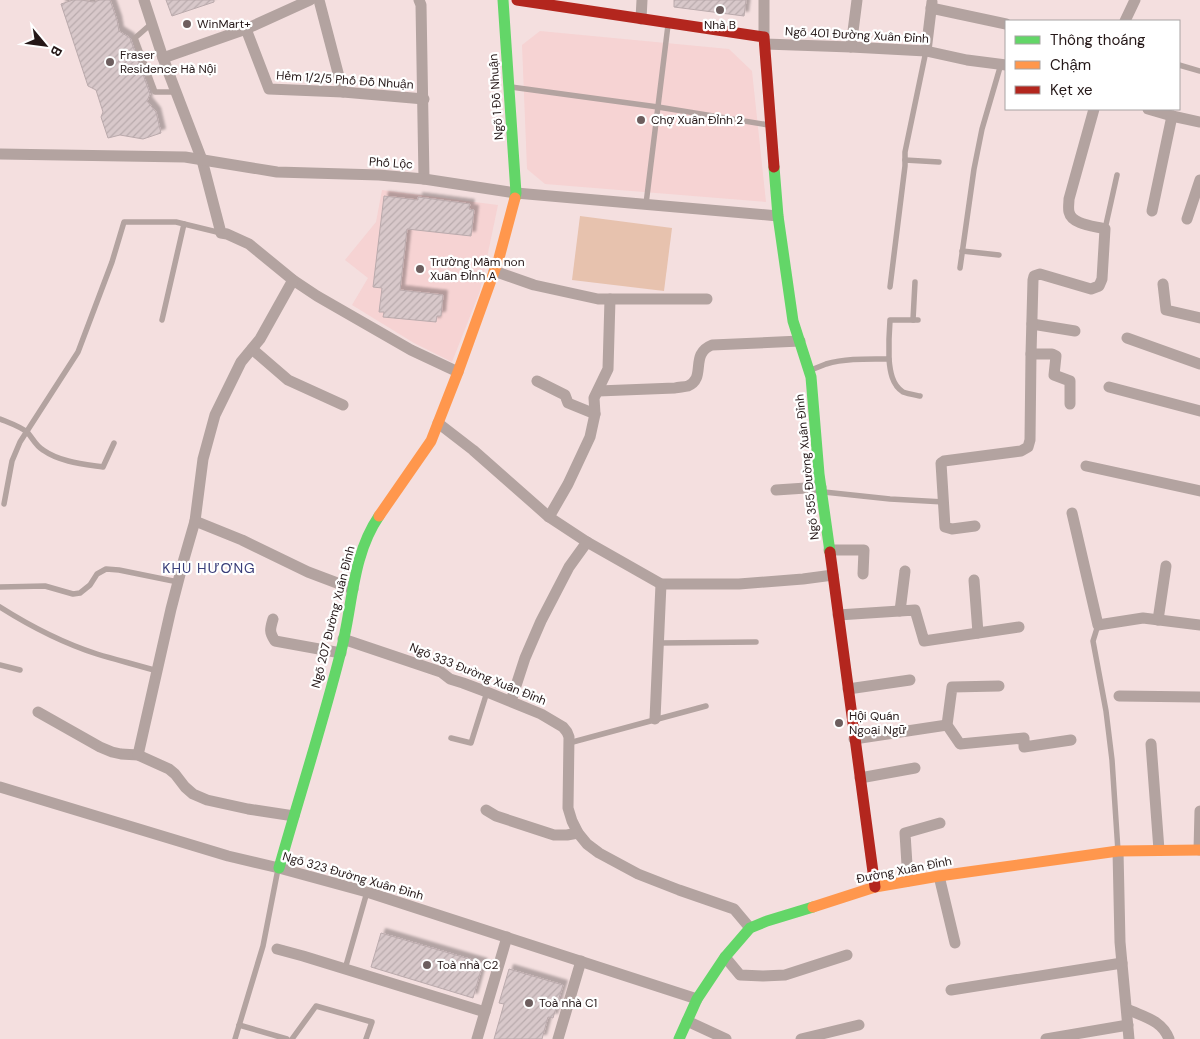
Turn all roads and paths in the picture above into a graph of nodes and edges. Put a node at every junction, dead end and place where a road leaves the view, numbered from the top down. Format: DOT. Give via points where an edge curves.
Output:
graph roads {
  1 [pos="144,0"];
  2 [pos="310,0"];
  3 [pos="319,0"];
  4 [pos="419,0"];
  5 [pos="503,0"];
  6 [pos="518,0"];
  7 [pos="642,0"];
  8 [pos="764,0"];
  9 [pos="857,0"];
  10 [pos="1135,0"];
  11 [pos="932,4"];
  12 [pos="641,19"];
  13 [pos="1125,20"];
  14 [pos="669,23"];
  15 [pos="152,24"];
  16 [pos="1005,24"];
  17 [pos="246,29"];
  18 [pos="764,41"];
  19 [pos="851,47"];
  20 [pos="926,51"];
  21 [pos="163,58"];
  22 [pos="1004,65"];
  23 [pos="1180,65"];
  24 [pos="1200,72"];
  25 [pos="509,87"];
  26 [pos="176,92"];
  27 [pos="343,92"];
  28 [pos="424,99"];
  29 [pos="658,107"];
  30 [pos="1094,110"];
  31 [pos="1151,110"];
  32 [pos="1172,116"];
  33 [pos="1200,122"];
  34 [pos="771,125"];
  35 [pos="0,154"];
  36 [pos="202,160"];
  37 [pos="905,160"];
  38 [pos="939,162"];
  39 [pos="1118,174"];
  40 [pos="424,179"];
  41 [pos="1200,180"];
  42 [pos="516,193"];
  43 [pos="646,204"];
  44 [pos="1152,211"];
  45 [pos="778,216"];
  46 [pos="1187,219"];
  47 [pos="184,224"];
  48 [pos="1106,229"];
  49 [pos="221,233"];
  50 [pos="962,251"];
  51 [pos="999,255"];
  52 [pos="960,268"];
  53 [pos="494,271"];
  54 [pos="293,280"];
  55 [pos="915,282"];
  56 [pos="1163,284"];
  57 [pos="890,287"];
  58 [pos="610,299"];
  59 [pos="707,299"];
  60 [pos="1200,318"];
  61 [pos="162,320"];
  62 [pos="1032,324"];
  63 [pos="1075,331"];
  64 [pos="1127,338"];
  65 [pos="800,342"];
  66 [pos="252,349"];
  67 [pos="1031,354"];
  68 [pos="889,359"];
  69 [pos="1200,364"];
  70 [pos="809,371"];
  71 [pos="458,372"];
  72 [pos="537,381"];
  73 [pos="1109,387"];
  74 [pos="598,391"];
  75 [pos="920,396"];
  76 [pos="1070,404"];
  77 [pos="343,405"];
  78 [pos="1200,411"];
  79 [pos="595,414"];
  80 [pos="0,419"];
  81 [pos="438,424"];
  82 [pos="26,432"];
  83 [pos="114,443"];
  84 [pos="1086,466"];
  85 [pos="822,489"];
  86 [pos="776,490"];
  87 [pos="1200,490"];
  88 [pos="944,502"];
  89 [pos="4,504"];
  90 [pos="1072,513"];
  91 [pos="549,517"];
  92 [pos="195,521"];
  93 [pos="974,526"];
  94 [pos="588,542"];
  95 [pos="829,550"];
  96 [pos="1166,566"];
  97 [pos="904,571"];
  98 [pos="863,574"];
  99 [pos="832,575"];
  100 [pos="974,580"];
  101 [pos="178,582"];
  102 [pos="661,584"];
  103 [pos="0,586"];
  104 [pos="352,589"];
  105 [pos="0,607"];
  106 [pos="900,611"];
  107 [pos="838,615"];
  108 [pos="273,619"];
  109 [pos="1158,620"];
  110 [pos="1200,625"];
  111 [pos="1098,626"];
  112 [pos="1019,627"];
  113 [pos="978,633"];
  114 [pos="343,639"];
  115 [pos="756,642"];
  116 [pos="658,643"];
  117 [pos="341,653"];
  118 [pos="0,664"];
  119 [pos="20,670"];
  120 [pos="157,671"];
  121 [pos="910,680"];
  122 [pos="999,686"];
  123 [pos="848,689"];
  124 [pos="488,692"];
  125 [pos="1119,696"];
  126 [pos="1200,698"];
  127 [pos="511,701"];
  128 [pos="706,706"];
  129 [pos="38,712"];
  130 [pos="655,719"];
  131 [pos="947,725"];
  132 [pos="451,738"];
  133 [pos="854,739"];
  134 [pos="1071,740"];
  135 [pos="570,743"];
  136 [pos="1151,744"];
  137 [pos="138,755"];
  138 [pos="914,768"];
  139 [pos="860,778"];
  140 [pos="0,786"];
  141 [pos="486,810"];
  142 [pos="1200,811"];
  143 [pos="294,816"];
  144 [pos="940,823"];
  145 [pos="578,833"];
  146 [pos="1159,850"];
  147 [pos="1200,850"];
  148 [pos="1118,851"];
  149 [pos="278,868"];
  150 [pos="939,876"];
  151 [pos="908,881"];
  152 [pos="875,887"];
  153 [pos="367,892"];
  154 [pos="750,928"];
  155 [pos="507,937"];
  156 [pos="955,943"];
  157 [pos="277,949"];
  158 [pos="847,956"];
  159 [pos="725,957"];
  160 [pos="582,961"];
  161 [pos="1122,963"];
  162 [pos="345,969"];
  163 [pos="951,990"];
  164 [pos="697,999"];
  165 [pos="1127,1009"];
  166 [pos="485,1012"];
  167 [pos="687,1021"];
  168 [pos="239,1025"];
  169 [pos="859,1025"];
  170 [pos="1128,1025"];
  171 [pos="235,1039"];
  172 [pos="287,1039"];
  173 [pos="292,1039"];
  174 [pos="366,1039"];
  175 [pos="477,1039"];
  176 [pos="558,1039"];
  177 [pos="679,1039"];
  178 [pos="726,1039"];
  179 [pos="801,1039"];
  180 [pos="1046,1039"];
  181 [pos="1130,1039"];
  182 [pos="1169,1039"];
  1 -- 15 [label="street"];
  2 -- 17 [label="street"];
  3 -- 27 [label="street"];
  4 -- 28 [label="street"];
  5 -- 25 [label="street, Ngõ 1 Đỗ Nhuận"];
  6 -- 12 [label="street"];
  7 -- 12 [label="street"];
  8 -- 18 [label="street"];
  9 -- 19 [label="street"];
  10 -- 13 [label="street"];
  11 -- 16 [label="street"];
  11 -- 20 [label="street"];
  12 -- 14 [label="street"];
  14 -- 18 [label="street"];
  14 -- 29 [label="lane"];
  15 -- 21 [label="street"];
  15 -- 26 [label="lane" via="135,38 155,92"];
  17 -- 21 [label="street"];
  17 -- 27 [label="street, Hẻm 1/2/5 Phố Đỗ Nhuận" via="270,89"];
  18 -- 19 [label="street, Ngõ 401 Đường Xuân Đỉnh"];
  18 -- 34 [label="street, Ngõ 355 Đường Xuân Đỉnh"];
  19 -- 20 [label="street, Ngõ 401 Đường Xuân Đỉnh"];
  20 -- 22 [label="street, Ngõ 401 Đường Xuân Đỉnh"];
  20 -- 37 [label="lane"];
  21 -- 26 [label="street"];
  22 -- 50 [label="lane" via="982,129"];
  23 -- 24 [label="lane"];
  25 -- 29 [label="lane"];
  25 -- 42 [label="street, Ngõ 1 Đỗ Nhuận"];
  26 -- 36 [label="street"];
  27 -- 28 [label="street, Hẻm 1/2/5 Phố Đỗ Nhuận"];
  28 -- 40 [label="street"];
  29 -- 34 [label="lane"];
  29 -- 43 [label="lane"];
  30 -- 48 [label="street" via="1069,199 1069,212 1079,222"];
  31 -- 32 [label="street"];
  32 -- 33 [label="street"];
  32 -- 44 [label="street"];
  34 -- 45 [label="street, Ngõ 355 Đường Xuân Đỉnh"];
  35 -- 36 [label="street, Phố Lộc"];
  36 -- 40 [label="street, Phố Lộc" via="278,172"];
  36 -- 49 [label="street"];
  37 -- 38 [label="lane"];
  37 -- 57 [label="lane"];
  39 -- 48 [label="lane"];
  40 -- 42 [label="street, Phố Lộc"];
  41 -- 46 [label="street"];
  42 -- 43 [label="street, Phố Lộc"];
  42 -- 53 [label="street, Ngõ 207 Đường Xuân Đỉnh"];
  43 -- 45 [label="street, Phố Lộc"];
  45 -- 65 [label="street, Ngõ 355 Đường Xuân Đỉnh"];
  47 -- 49 [label="lane"];
  47 -- 61 [label="lane"];
  47 -- 82 [label="lane" via="124,222 78,352"];
  48 -- 62 [label="street" via="1099,286 1091,289 1037,274 1033,280"];
  49 -- 54 [label="street" via="249,244"];
  50 -- 51 [label="lane"];
  50 -- 52 [label="lane"];
  53 -- 58 [label="street" via="534,285"];
  53 -- 71 [label="street, Ngõ 207 Đường Xuân Đỉnh"];
  54 -- 66 [label="street"];
  54 -- 71 [label="street" via="411,350"];
  55 -- 68 [label="lane" via="915,320 890,320"];
  56 -- 60 [label="street" via="1166,310"];
  58 -- 59 [label="street"];
  58 -- 74 [label="street" via="608,370"];
  62 -- 63 [label="street"];
  62 -- 67 [label="street"];
  64 -- 69 [label="street"];
  65 -- 70 [label="street, Ngõ 355 Đường Xuân Đỉnh"];
  65 -- 74 [label="street" via="712,345 703,349 696,379 688,386"];
  66 -- 77 [label="street" via="288,380"];
  66 -- 92 [label="street" via="241,362 215,415 203,459"];
  67 -- 76 [label="street" via="1056,356 1054,375 1070,381"];
  67 -- 88 [label="street" via="1028,447 1021,451 944,461 940,468"];
  68 -- 70 [label="lane" via="840,361"];
  68 -- 75 [label="lane" via="895,384 904,392"];
  70 -- 85 [label="street, Ngõ 355 Đường Xuân Đỉnh"];
  71 -- 81 [label="street, Ngõ 207 Đường Xuân Đỉnh"];
  72 -- 79 [label="street" via="565,395 568,403"];
  73 -- 78 [label="street"];
  74 -- 79 [label="street" via="594,398"];
  79 -- 91 [label="street" via="590,437"];
  80 -- 82 [label="lane"];
  81 -- 91 [label="street" via="473,450"];
  81 -- 104 [label="street, Ngõ 207 Đường Xuân Đỉnh" via="431,440 371,528"];
  82 -- 83 [label="lane" via="35,444 50,454 103,467"];
  82 -- 89 [label="lane" via="12,461"];
  84 -- 87 [label="street"];
  85 -- 86 [label="street"];
  85 -- 88 [label="lane" via="827,493"];
  85 -- 95 [label="street, Ngõ 355 Đường Xuân Đỉnh"];
  88 -- 93 [label="street" via="945,527 952,530"];
  90 -- 111 [label="street"];
  91 -- 94 [label="street"];
  92 -- 101 [label="street"];
  92 -- 104 [label="street"];
  94 -- 102 [label="street"];
  94 -- 127 [label="street" via="569,567 541,621"];
  95 -- 98 [label="street" via="864,550"];
  95 -- 99 [label="street, Ngõ 355 Đường Xuân Đỉnh"];
  96 -- 109 [label="street"];
  97 -- 106 [label="street"];
  99 -- 102 [label="street" via="739,584"];
  99 -- 107 [label="street, Ngõ 355 Đường Xuân Đỉnh"];
  100 -- 113 [label="street"];
  101 -- 103 [label="lane" via="106,569 80,593 45,586"];
  101 -- 120 [label="street"];
  102 -- 116 [label="street"];
  104 -- 114 [label="street, Ngõ 207 Đường Xuân Đỉnh"];
  105 -- 120 [label="lane" via="49,634 96,653"];
  106 -- 107 [label="street"];
  106 -- 113 [label="street" via="916,610 924,641"];
  107 -- 123 [label="street, Ngõ 355 Đường Xuân Đỉnh"];
  108 -- 117 [label="street" via="270,634 275,641"];
  109 -- 110 [label="street"];
  109 -- 111 [label="street" via="1143,618"];
  111 -- 148 [label="lane" via="1093,641 1112,760"];
  112 -- 113 [label="street"];
  114 -- 117 [label="street, Ngõ 207 Đường Xuân Đỉnh"];
  114 -- 124 [label="street, Ngõ 333 Đường Xuân Đỉnh" via="421,664 450,679"];
  115 -- 116 [label="lane"];
  116 -- 130 [label="street"];
  117 -- 143 [label="street, Ngõ 207 Đường Xuân Đỉnh"];
  118 -- 119 [label="lane"];
  120 -- 137 [label="street"];
  121 -- 123 [label="street"];
  122 -- 131 [label="street" via="952,687"];
  123 -- 133 [label="street, Ngõ 355 Đường Xuân Đỉnh"];
  124 -- 127 [label="street, Ngõ 333 Đường Xuân Đỉnh"];
  124 -- 132 [label="lane" via="471,743"];
  125 -- 126 [label="street"];
  127 -- 135 [label="street, Ngõ 333 Đường Xuân Đỉnh" via="557,723 567,732"];
  128 -- 130 [label="lane"];
  129 -- 137 [label="street" via="100,747"];
  130 -- 135 [label="lane"];
  131 -- 133 [label="street"];
  131 -- 134 [label="street" via="960,744 1024,738 1024,747"];
  133 -- 139 [label="street, Ngõ 355 Đường Xuân Đỉnh"];
  135 -- 145 [label="street" via="568,808"];
  136 -- 146 [label="street"];
  137 -- 143 [label="street" via="169,769 192,794 207,800"];
  138 -- 139 [label="street"];
  139 -- 152 [label="street, Ngõ 355 Đường Xuân Đỉnh"];
  140 -- 149 [label="street, Ngõ 323 Đường Xuân Đỉnh" via="228,856"];
  141 -- 145 [label="street" via="554,835"];
  142 -- 147 [label="street"];
  143 -- 149 [label="street, Ngõ 207 Đường Xuân Đỉnh"];
  144 -- 151 [label="street" via="905,833"];
  145 -- 154 [label="street" via="599,854 638,874 734,909"];
  146 -- 147 [label="street, Đường Xuân Đỉnh"];
  146 -- 148 [label="street, Đường Xuân Đỉnh"];
  148 -- 150 [label="street, Đường Xuân Đỉnh"];
  148 -- 161 [label="street"];
  149 -- 153 [label="street, Ngõ 323 Đường Xuân Đỉnh"];
  149 -- 168 [label="lane, Ngõ 207 Đường Xuân Đỉnh" via="263,946"];
  150 -- 151 [label="street, Đường Xuân Đỉnh"];
  150 -- 156 [label="street"];
  151 -- 152 [label="street, Đường Xuân Đỉnh"];
  152 -- 154 [label="street, Đường Xuân Đỉnh"];
  153 -- 155 [label="street, Ngõ 323 Đường Xuân Đỉnh"];
  153 -- 162 [label="lane"];
  154 -- 159 [label="street"];
  155 -- 160 [label="street, Ngõ 323 Đường Xuân Đỉnh"];
  155 -- 166 [label="street"];
  157 -- 162 [label="street"];
  158 -- 159 [label="street" via="785,975 763,976 740,975"];
  159 -- 164 [label="street"];
  160 -- 164 [label="street, Ngõ 323 Đường Xuân Đỉnh"];
  160 -- 176 [label="street"];
  161 -- 163 [label="street"];
  161 -- 165 [label="street"];
  162 -- 166 [label="street"];
  164 -- 167 [label="street"];
  165 -- 170 [label="street"];
  165 -- 182 [label="street" via="1158,1023"];
  166 -- 175 [label="street"];
  167 -- 177 [label="street"];
  167 -- 178 [label="street"];
  168 -- 171 [label="lane, Ngõ 207 Đường Xuân Đỉnh"];
  168 -- 172 [label="lane"];
  169 -- 179 [label="street"];
  170 -- 180 [label="street"];
  170 -- 181 [label="street"];
  173 -- 174 [label="lane" via="316,1006 372,1022"];
}
